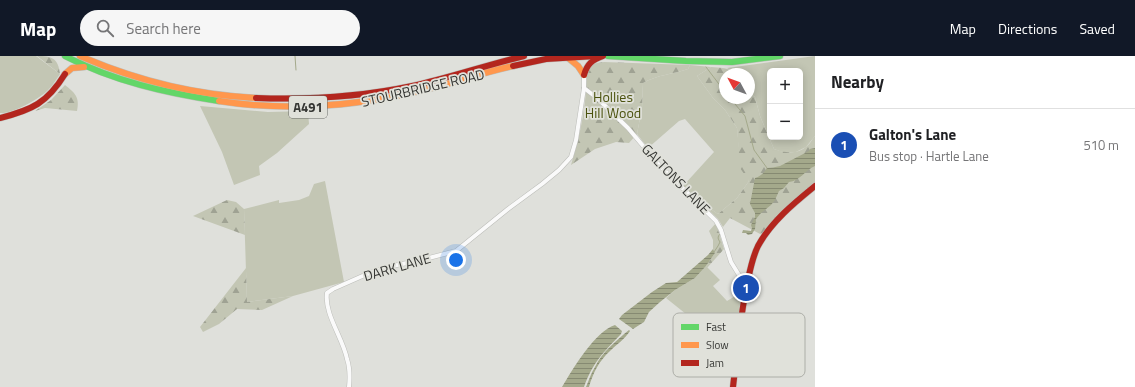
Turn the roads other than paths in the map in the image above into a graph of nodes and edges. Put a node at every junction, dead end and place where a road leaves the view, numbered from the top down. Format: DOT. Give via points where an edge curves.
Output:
graph roads {
  1 [pos="64,56"];
  2 [pos="80,56"];
  3 [pos="524,56"];
  4 [pos="596,56"];
  5 [pos="603,56"];
  6 [pos="608,56"];
  7 [pos="780,56"];
  8 [pos="567,57"];
  9 [pos="88,67"];
  10 [pos="65,74"];
  11 [pos="584,75"];
  12 [pos="584,88"];
  13 [pos="0,118"];
  14 [pos="815,186"];
  15 [pos="747,283"];
  16 [pos="742,313"];
  17 [pos="734,377"];
  18 [pos="349,387"];
  19 [pos="733,387"];
  1 -- 9 [label="main road, STOURBRIDGE ROAD / A491"];
  1 -- 10 [label="main road" via="67,62"];
  2 -- 3 [label="main road, STOURBRIDGE ROAD / A491" via="132,76 187,89 248,97 301,99 345,96 410,86"];
  4 -- 8 [label="main road, STOURBRIDGE ROAD / A491"];
  5 -- 11 [label="main road" via="589,63"];
  6 -- 7 [label="main road" via="732,62"];
  8 -- 9 [label="main road, STOURBRIDGE ROAD / A491" via="530,62 391,98 307,107 272,107 182,96 114,78"];
  8 -- 11 [label="main road"];
  9 -- 10 [label="main road" via="72,68"];
  10 -- 13 [label="main road" via="55,90 41,103"];
  11 -- 12 [label="street, DARK LANE"];
  12 -- 15 [label="street, GALTONS LANE" via="628,128 660,166 716,221 722,230 731,262"];
  12 -- 18 [label="street, DARK LANE" via="571,156 542,184 456,251 392,266 333,288 327,293 326,304 347,358"];
  14 -- 15 [label="main road" via="764,236 754,254"];
  15 -- 16 [label="main road"];
  17 -- 19 [label="main road"];
}
